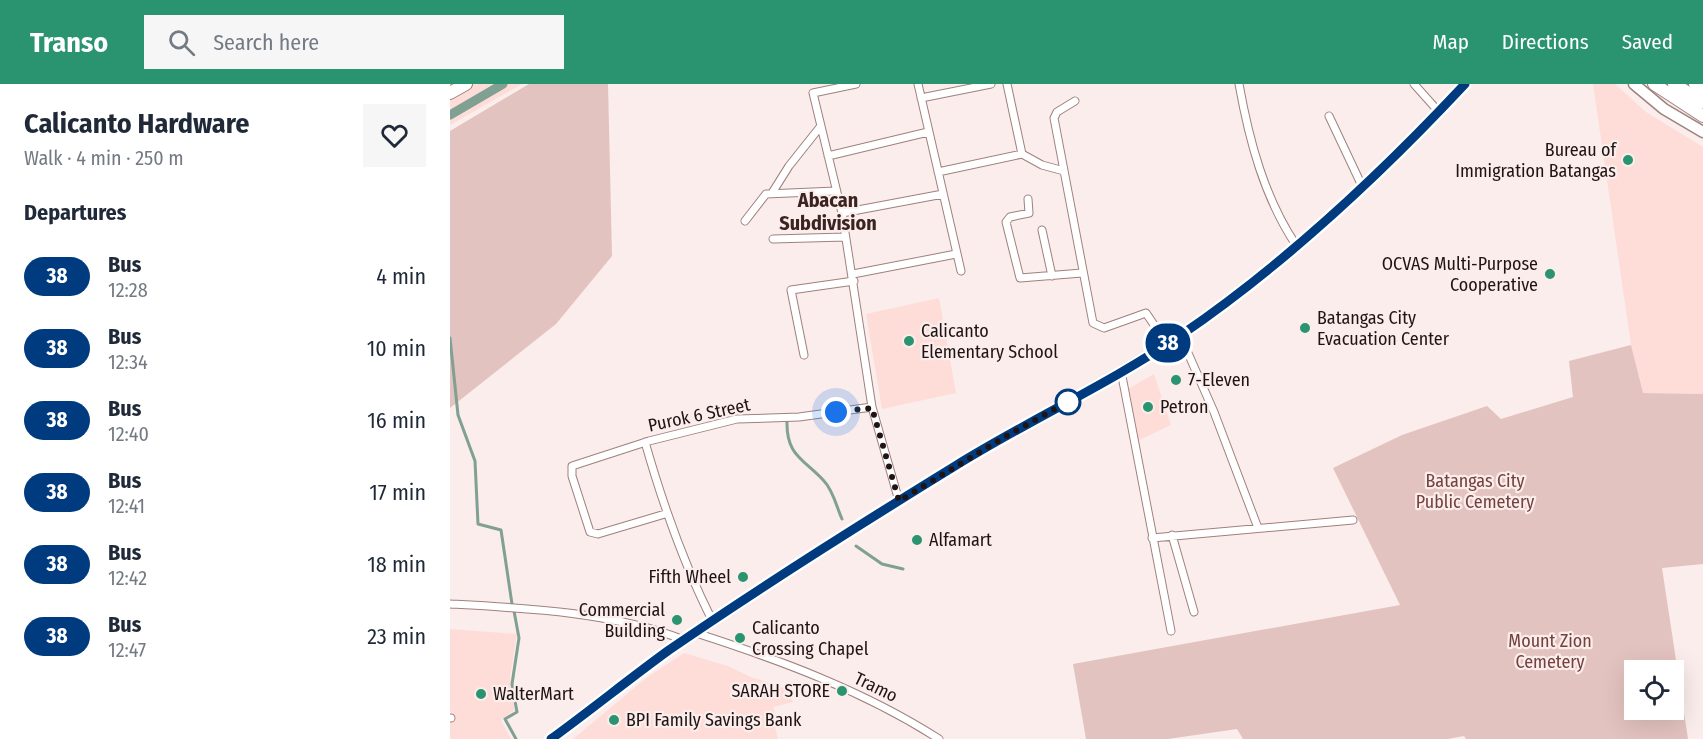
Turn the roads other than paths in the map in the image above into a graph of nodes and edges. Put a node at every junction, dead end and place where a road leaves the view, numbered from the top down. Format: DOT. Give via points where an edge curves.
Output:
graph roads {
  1 [pos="465,84"];
  2 [pos="856,84"];
  3 [pos="918,84"];
  4 [pos="991,84"];
  5 [pos="1007,84"];
  6 [pos="1239,84"];
  7 [pos="1414,84"];
  8 [pos="1465,84"];
  9 [pos="1634,84"];
  10 [pos="1654,84"];
  11 [pos="1674,84"];
  12 [pos="1694,84"];
  13 [pos="1703,90"];
  14 [pos="450,93"];
  15 [pos="921,98"];
  16 [pos="1075,101"];
  17 [pos="1703,102"];
  18 [pos="1439,112"];
  19 [pos="1329,116"];
  20 [pos="1703,116"];
  21 [pos="820,127"];
  22 [pos="928,132"];
  23 [pos="1703,132"];
  24 [pos="1022,154"];
  25 [pos="828,156"];
  26 [pos="1064,171"];
  27 [pos="938,172"];
  28 [pos="1362,186"];
  29 [pos="836,191"];
  30 [pos="772,193"];
  31 [pos="943,194"];
  32 [pos="1028,199"];
  33 [pos="842,213"];
  34 [pos="745,221"];
  35 [pos="1042,230"];
  36 [pos="845,237"];
  37 [pos="772,239"];
  38 [pos="1296,245"];
  39 [pos="956,254"];
  40 [pos="961,271"];
  41 [pos="1082,273"];
  42 [pos="1052,276"];
  43 [pos="853,278"];
  44 [pos="1180,335"];
  45 [pos="1167,344"];
  46 [pos="804,355"];
  47 [pos="1121,371"];
  48 [pos="872,408"];
  49 [pos="645,442"];
  50 [pos="899,501"];
  51 [pos="665,514"];
  52 [pos="1353,520"];
  53 [pos="1258,528"];
  54 [pos="1172,535"];
  55 [pos="1152,538"];
  56 [pos="450,604"];
  57 [pos="1194,612"];
  58 [pos="713,621"];
  59 [pos="1171,631"];
  60 [pos="696,633"];
  61 [pos="684,640"];
  62 [pos="551,739"];
  63 [pos="939,739"];
  1 -- 14 [label="highway"];
  2 -- 21 [label="street" via="813,93"];
  3 -- 15 [label="street"];
  4 -- 15 [label="street"];
  5 -- 24 [label="street"];
  6 -- 38 [label="street" via="1257,164 1280,219"];
  7 -- 18 [label="street"];
  8 -- 18 [label="main road"];
  9 -- 23 [label="main road" via="1664,109"];
  10 -- 20 [label="highway"];
  11 -- 17 [label="highway"];
  12 -- 13 [label="main road"];
  15 -- 22 [label="street"];
  16 -- 26 [label="street" via="1054,118"];
  18 -- 28 [label="main road"];
  19 -- 28 [label="street"];
  21 -- 25 [label="street"];
  21 -- 30 [label="street"];
  22 -- 25 [label="street"];
  22 -- 27 [label="street"];
  24 -- 26 [label="street"];
  24 -- 27 [label="street"];
  25 -- 29 [label="street"];
  26 -- 41 [label="street"];
  27 -- 31 [label="street"];
  28 -- 38 [label="main road"];
  29 -- 30 [label="street"];
  29 -- 33 [label="street"];
  30 -- 34 [label="street" via="766,194"];
  31 -- 33 [label="street"];
  31 -- 39 [label="street"];
  32 -- 42 [label="street" via="1029,213 1006,222 1018,273 1023,279"];
  33 -- 36 [label="street"];
  35 -- 42 [label="street"];
  36 -- 37 [label="street"];
  36 -- 43 [label="street"];
  38 -- 44 [label="main road"];
  39 -- 40 [label="street"];
  39 -- 43 [label="street"];
  41 -- 42 [label="street"];
  41 -- 45 [label="street" via="1095,325 1107,327 1146,313"];
  43 -- 46 [label="street" via="791,290"];
  43 -- 48 [label="street"];
  44 -- 45 [label="main road"];
  44 -- 53 [label="street"];
  45 -- 47 [label="main road"];
  47 -- 50 [label="main road"];
  47 -- 55 [label="street"];
  48 -- 49 [label="street, Purok 6 Street" via="799,417 748,417"];
  48 -- 50 [label="street"];
  49 -- 51 [label="street"];
  49 -- 51 [label="street, Purok 6 Street" via="572,465 572,476 590,532 598,534"];
  50 -- 58 [label="main road"];
  51 -- 58 [label="street"];
  52 -- 53 [label="street"];
  53 -- 54 [label="street"];
  54 -- 55 [label="street"];
  54 -- 57 [label="street"];
  55 -- 59 [label="street"];
  56 -- 61 [label="street" via="552,610 660,630"];
  58 -- 60 [label="main road"];
  60 -- 61 [label="main road"];
  60 -- 63 [label="street, Tramo" via="800,668 883,706"];
  61 -- 62 [label="main road"];
}
